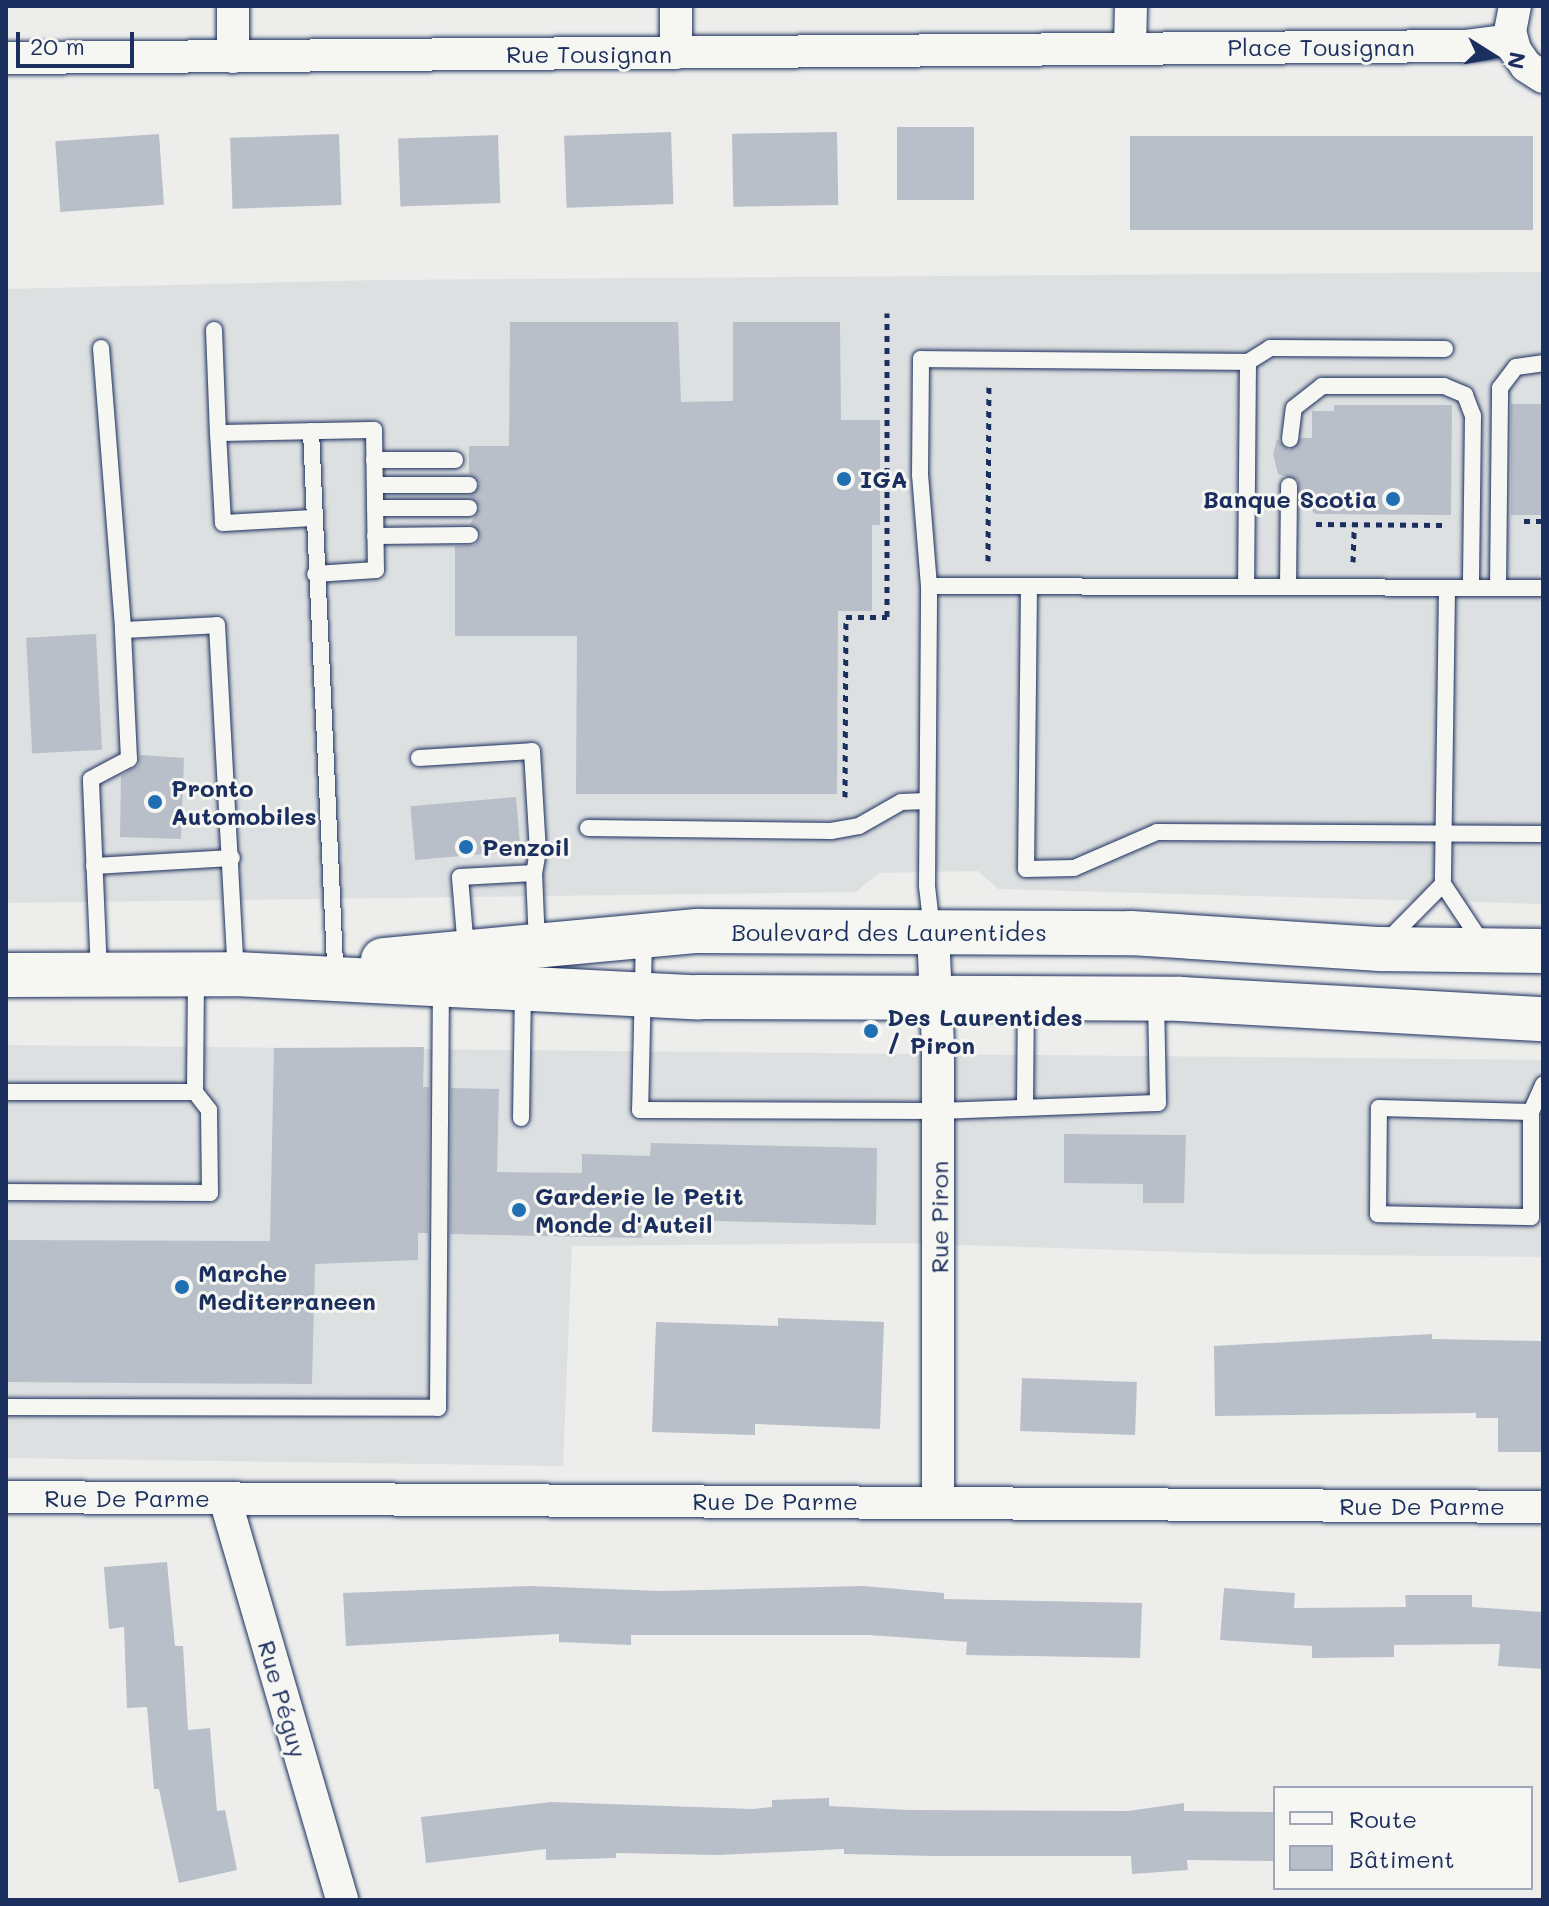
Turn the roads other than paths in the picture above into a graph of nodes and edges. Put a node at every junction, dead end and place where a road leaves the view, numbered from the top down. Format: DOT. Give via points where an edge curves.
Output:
graph roads {
  1 [pos="233,6"];
  2 [pos="676,6"];
  3 [pos="1131,6"];
  4 [pos="1515,6"];
  5 [pos="1511,40"];
  6 [pos="1130,47"];
  7 [pos="676,53"];
  8 [pos="233,57"];
  9 [pos="6,58"];
  10 [pos="1543,77"];
  11 [pos="214,330"];
  12 [pos="101,348"];
  13 [pos="1445,349"];
  14 [pos="1248,362"];
  15 [pos="1543,363"];
  16 [pos="311,431"];
  17 [pos="218,433"];
  18 [pos="1290,439"];
  19 [pos="374,460"];
  20 [pos="455,460"];
  21 [pos="375,485"];
  22 [pos="469,485"];
  23 [pos="1289,486"];
  24 [pos="375,508"];
  25 [pos="469,508"];
  26 [pos="313,518"];
  27 [pos="470,535"];
  28 [pos="375,536"];
  29 [pos="315,574"];
  30 [pos="929,586"];
  31 [pos="1029,586"];
  32 [pos="1246,587"];
  33 [pos="1288,587"];
  34 [pos="1447,588"];
  35 [pos="1471,588"];
  36 [pos="1498,588"];
  37 [pos="1543,588"];
  38 [pos="123,630"];
  39 [pos="419,758"];
  40 [pos="927,801"];
  41 [pos="588,828"];
  42 [pos="1444,833"];
  43 [pos="1543,834"];
  44 [pos="232,858"];
  45 [pos="94,866"];
  46 [pos="534,873"];
  47 [pos="1443,884"];
  48 [pos="933,932"];
  49 [pos="644,936"];
  50 [pos="1380,949"];
  51 [pos="1487,951"];
  52 [pos="1543,951"];
  53 [pos="335,964"];
  54 [pos="530,968"];
  55 [pos="454,970"];
  56 [pos="216,974"];
  57 [pos="6,975"];
  58 [pos="99,975"];
  59 [pos="642,994"];
  60 [pos="936,997"];
  61 [pos="1026,998"];
  62 [pos="1156,999"];
  63 [pos="1543,1019"];
  64 [pos="1543,1085"];
  65 [pos="6,1092"];
  66 [pos="195,1092"];
  67 [pos="1025,1106"];
  68 [pos="939,1111"];
  69 [pos="1531,1112"];
  70 [pos="521,1118"];
  71 [pos="6,1192"];
  72 [pos="6,1407"];
  73 [pos="6,1497"];
  74 [pos="225,1499"];
  75 [pos="938,1502"];
  76 [pos="1543,1507"];
  77 [pos="342,1900"];
  1 -- 8 [label="street"];
  2 -- 7 [label="street"];
  3 -- 6 [label="street"];
  4 -- 5 [label="street"];
  5 -- 6 [label="street, Place Tousignan" via="1465,46"];
  5 -- 10 [label="street" via="1526,66"];
  6 -- 7 [label="street, Rue Tousignan"];
  7 -- 8 [label="street, Rue Tousignan"];
  8 -- 9 [label="street, Rue Tousignan"];
  11 -- 17 [label="lane"];
  12 -- 38 [label="lane"];
  13 -- 14 [label="lane" via="1270,348"];
  14 -- 30 [label="lane" via="921,359 920,475"];
  14 -- 32 [label="lane"];
  15 -- 36 [label="lane" via="1516,367 1500,388"];
  16 -- 17 [label="lane"];
  16 -- 19 [label="lane" via="374,430"];
  16 -- 26 [label="lane"];
  17 -- 26 [label="lane" via="223,523"];
  18 -- 35 [label="lane" via="1294,408 1322,386 1444,386 1465,395 1473,416"];
  19 -- 20 [label="lane"];
  19 -- 21 [label="lane"];
  21 -- 22 [label="lane"];
  21 -- 24 [label="lane"];
  23 -- 33 [label="lane"];
  24 -- 25 [label="lane"];
  24 -- 28 [label="lane"];
  26 -- 29 [label="lane"];
  27 -- 28 [label="lane"];
  28 -- 29 [label="lane" via="376,570"];
  29 -- 53 [label="lane"];
  30 -- 31 [label="lane"];
  30 -- 40 [label="lane"];
  31 -- 32 [label="lane"];
  31 -- 42 [label="lane" via="1026,869 1074,868 1134,847 1157,832"];
  32 -- 33 [label="lane"];
  33 -- 34 [label="lane"];
  34 -- 35 [label="lane"];
  34 -- 42 [label="lane"];
  35 -- 36 [label="lane"];
  36 -- 37 [label="lane"];
  38 -- 44 [label="lane" via="217,625"];
  38 -- 45 [label="lane" via="129,759 91,779"];
  39 -- 46 [label="lane" via="532,751 538,851"];
  40 -- 41 [label="lane" via="901,802 859,826 831,831"];
  40 -- 48 [label="lane"];
  42 -- 43 [label="lane"];
  42 -- 47 [label="lane"];
  44 -- 45 [label="lane"];
  44 -- 56 [label="lane"];
  45 -- 58 [label="lane"];
  46 -- 54 [label="lane"];
  46 -- 55 [label="lane" via="460,877"];
  47 -- 50 [label="lane"];
  47 -- 51 [label="lane"];
  48 -- 49 [label="main road, Boulevard des Laurentides" via="697,931"];
  48 -- 50 [label="main road, Boulevard des Laurentides" via="1193,935"];
  48 -- 60 [label="street, Rue Piron"];
  49 -- 54 [label="main road, Boulevard des Laurentides"];
  49 -- 59 [label="lane"];
  50 -- 51 [label="main road, Boulevard des Laurentides"];
  51 -- 52 [label="main road, Boulevard des Laurentides"];
  53 -- 55 [label="main road, Boulevard des Laurentides"];
  53 -- 56 [label="main road, Boulevard des Laurentides"];
  54 -- 55 [label="main road, Boulevard des Laurentides"];
  54 -- 59 [label="main road, Boulevard des Laurentides"];
  54 -- 70 [label="lane"];
  55 -- 56 [label="main road, Boulevard des Laurentides"];
  55 -- 72 [label="lane" via="438,1408"];
  56 -- 58 [label="main road, Boulevard des Laurentides"];
  56 -- 66 [label="lane"];
  57 -- 58 [label="main road, Boulevard des Laurentides"];
  59 -- 60 [label="main road, Boulevard des Laurentides"];
  59 -- 68 [label="lane" via="640,1110"];
  60 -- 61 [label="main road, Boulevard des Laurentides"];
  60 -- 68 [label="street, Rue Piron"];
  61 -- 62 [label="main road, Boulevard des Laurentides"];
  61 -- 67 [label="lane"];
  62 -- 63 [label="main road, Boulevard des Laurentides"];
  62 -- 67 [label="lane" via="1158,1103"];
  64 -- 69 [label="lane"];
  65 -- 66 [label="lane"];
  66 -- 71 [label="lane" via="209,1110 210,1193"];
  67 -- 68 [label="lane"];
  68 -- 75 [label="street, Rue Piron"];
  69 -- 69 [label="lane" via="1379,1108 1378,1214 1531,1217"];
  73 -- 74 [label="street, Rue De Parme"];
  74 -- 75 [label="street, Rue De Parme"];
  74 -- 77 [label="street, Rue Péguy"];
  75 -- 76 [label="street, Rue De Parme"];
}
